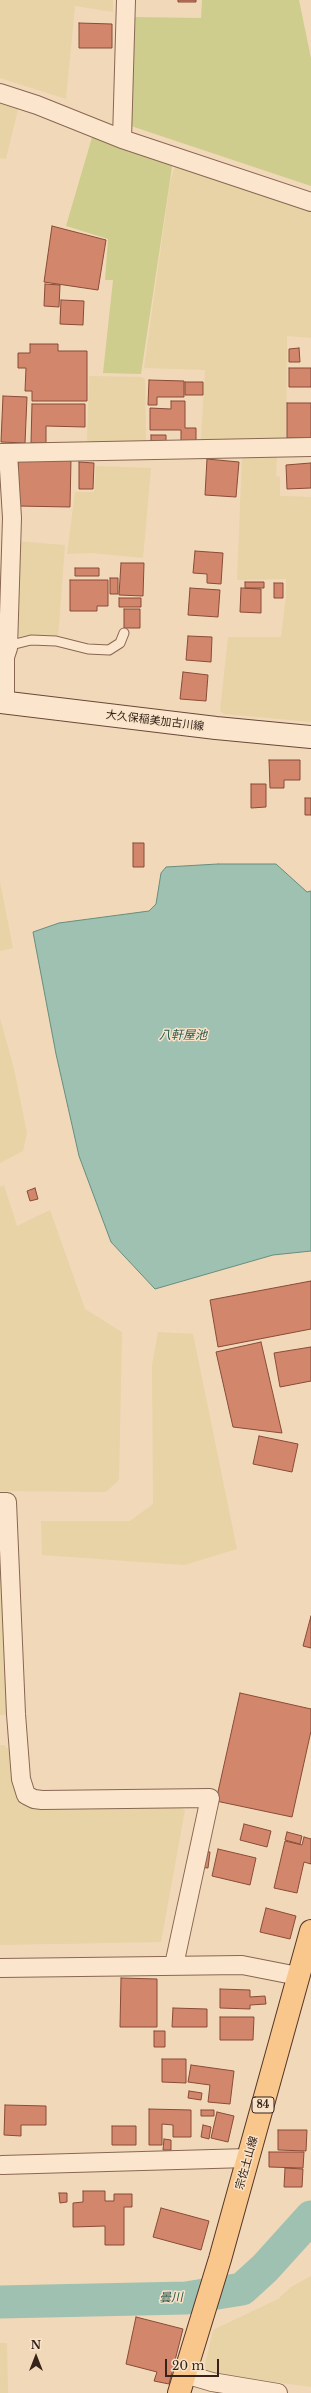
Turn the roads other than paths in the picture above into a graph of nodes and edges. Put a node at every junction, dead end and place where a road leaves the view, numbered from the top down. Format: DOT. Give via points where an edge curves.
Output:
graph roads {
  1 [pos="126,0"];
  2 [pos="0,93"];
  3 [pos="122,139"];
  4 [pos="311,202"];
  5 [pos="311,447"];
  6 [pos="4,453"];
  7 [pos="124,633"];
  8 [pos="8,648"];
  9 [pos="2,702"];
  10 [pos="311,737"];
  11 [pos="0,1502"];
  12 [pos="311,1931"];
  13 [pos="174,1965"];
  14 [pos="0,1968"];
  15 [pos="298,1976"];
  16 [pos="248,2158"];
  17 [pos="2,2165"];
  18 [pos="182,2383"];
  19 [pos="278,2393"];
  1 -- 3 [label="street"];
  2 -- 3 [label="street"];
  3 -- 4 [label="street"];
  5 -- 6 [label="street"];
  6 -- 8 [label="street" via="12,518"];
  7 -- 8 [label="lane" via="120,643 109,650 88,649 56,641 31,640"];
  8 -- 9 [label="street"];
  9 -- 10 [label="main road, 大久保稲美加古川線"];
  11 -- 13 [label="street" via="8,1502 16,1714 21,1779 26,1795 42,1800 210,1798"];
  12 -- 15 [label="main road, 宗佐土山線 / 84"];
  13 -- 14 [label="street"];
  13 -- 15 [label="street" via="242,1965"];
  15 -- 16 [label="main road, 宗佐土山線 / 84"];
  16 -- 17 [label="street"];
  16 -- 18 [label="main road, 宗佐土山線 / 84"];
  18 -- 19 [label="street" via="212,2382"];
}
